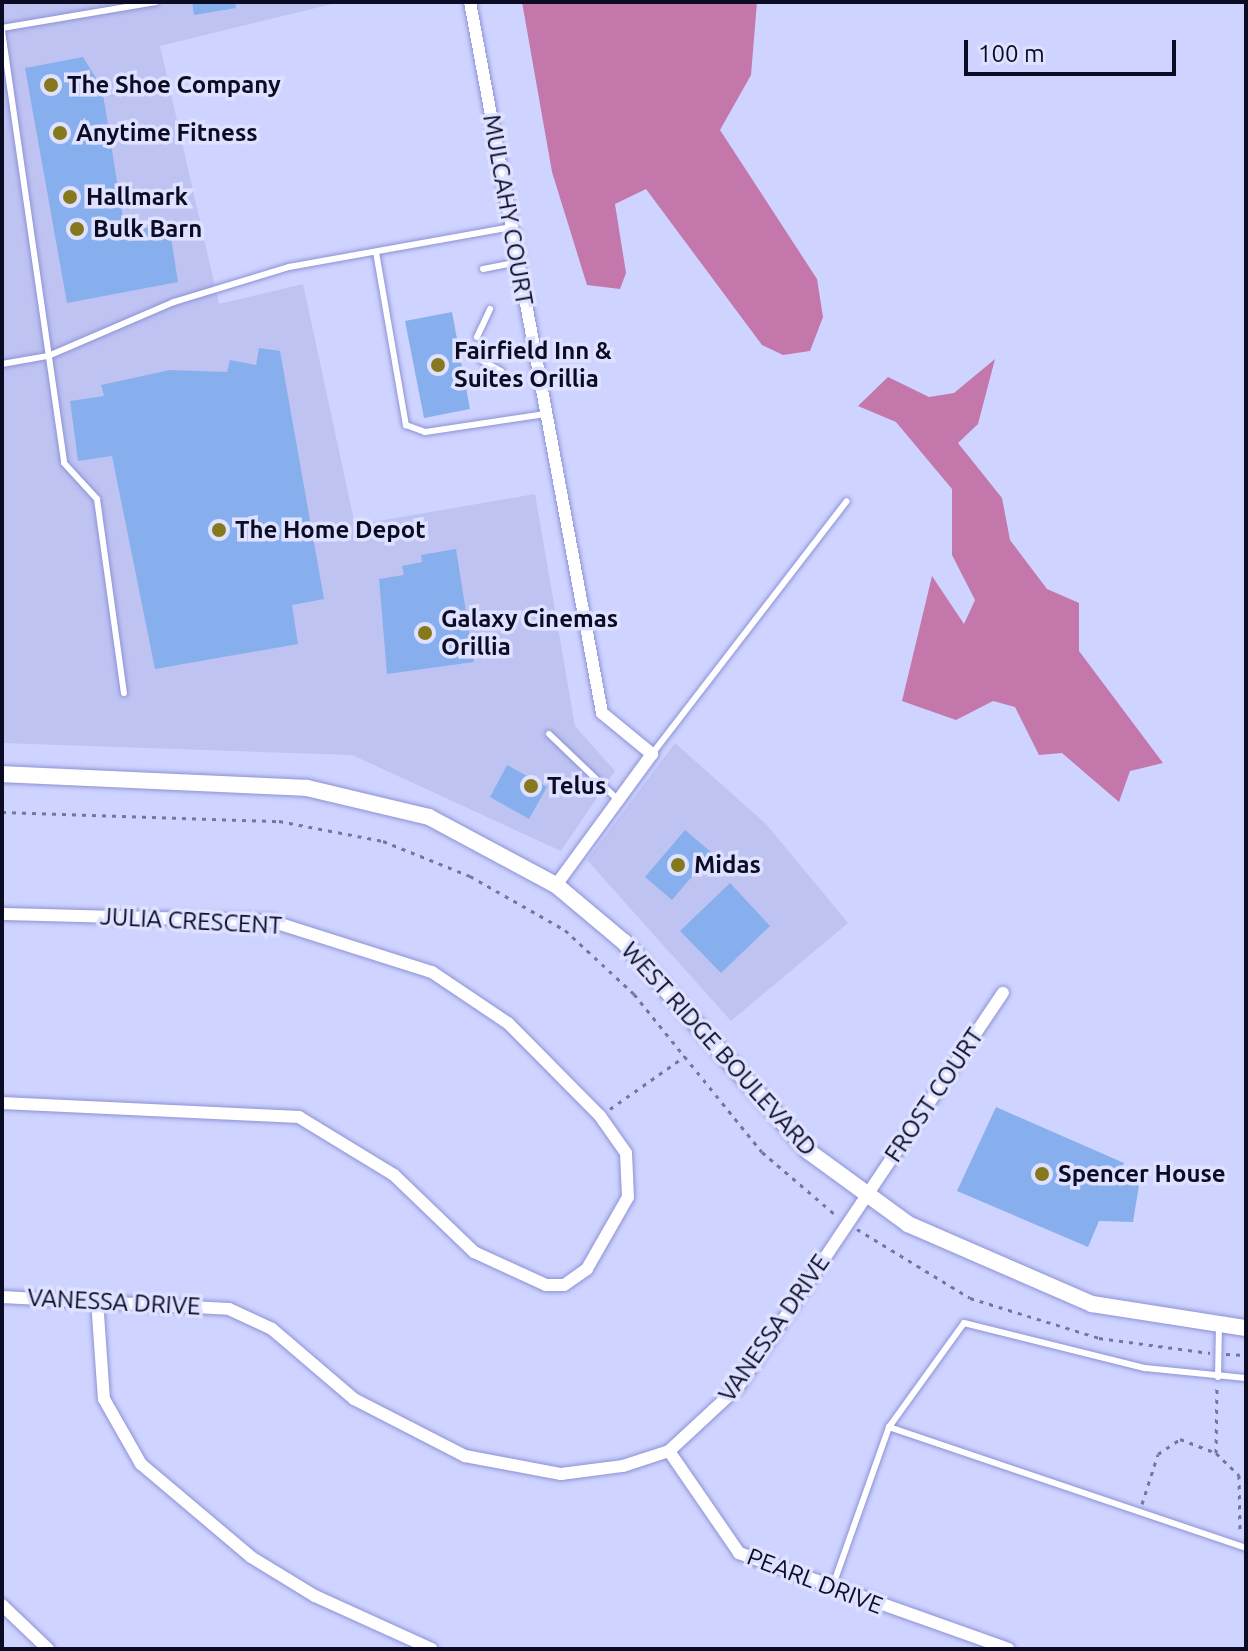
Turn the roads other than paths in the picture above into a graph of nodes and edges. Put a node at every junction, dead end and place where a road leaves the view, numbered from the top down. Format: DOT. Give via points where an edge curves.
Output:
graph roads {
  1 [pos="156,2"];
  2 [pos="470,2"];
  3 [pos="2,29"];
  4 [pos="511,227"];
  5 [pos="376,252"];
  6 [pos="518,262"];
  7 [pos="483,269"];
  8 [pos="490,309"];
  9 [pos="477,337"];
  10 [pos="48,356"];
  11 [pos="481,360"];
  12 [pos="2,364"];
  13 [pos="501,371"];
  14 [pos="546,414"];
  15 [pos="847,501"];
  16 [pos="124,693"];
  17 [pos="549,734"];
  18 [pos="652,754"];
  19 [pos="2,774"];
  20 [pos="617,799"];
  21 [pos="556,885"];
  22 [pos="2,914"];
  23 [pos="1003,993"];
  24 [pos="2,1103"];
  25 [pos="865,1197"];
  26 [pos="2,1297"];
  27 [pos="97,1300"];
  28 [pos="1219,1327"];
  29 [pos="1246,1328"];
  30 [pos="1218,1377"];
  31 [pos="1246,1378"];
  32 [pos="889,1427"];
  33 [pos="669,1451"];
  34 [pos="1246,1548"];
  35 [pos="832,1589"];
  36 [pos="2,1605"];
  37 [pos="48,1649"];
  38 [pos="432,1649"];
  39 [pos="1008,1649"];
  1 -- 3 [label="lane"];
  2 -- 4 [label="street, MULCAHY COURT"];
  3 -- 10 [label="lane"];
  4 -- 5 [label="lane"];
  4 -- 6 [label="street, MULCAHY COURT"];
  5 -- 10 [label="lane" via="289,267 174,302"];
  5 -- 14 [label="lane" via="406,425 425,432"];
  6 -- 7 [label="lane"];
  6 -- 14 [label="street, MULCAHY COURT"];
  8 -- 9 [label="lane"];
  10 -- 12 [label="lane"];
  10 -- 16 [label="lane" via="64,463 97,499"];
  11 -- 13 [label="lane"];
  14 -- 18 [label="street, MULCAHY COURT" via="602,713"];
  15 -- 18 [label="lane"];
  17 -- 20 [label="lane"];
  18 -- 20 [label="street"];
  19 -- 21 [label="street, WEST RIDGE BOULEVARD" via="354,794 455,829"];
  20 -- 21 [label="street"];
  21 -- 25 [label="street, WEST RIDGE BOULEVARD" via="634,953 786,1129"];
  22 -- 24 [label="street, JULIA CRESCENT" via="271,921 432,972 471,995 600,1116 626,1153 628,1197 587,1269 564,1285 546,1285 474,1252 394,1175 299,1117"];
  23 -- 25 [label="street, FROST COURT"];
  25 -- 28 [label="street, WEST RIDGE BOULEVARD" via="1016,1277 1092,1304"];
  25 -- 33 [label="street, VANESSA DRIVE" via="738,1387"];
  26 -- 27 [label="street, VANESSA DRIVE"];
  27 -- 33 [label="street, VANESSA DRIVE" via="205,1305 247,1316 379,1414 465,1456 516,1470 593,1472"];
  27 -- 38 [label="street" via="104,1399 141,1464 251,1557"];
  28 -- 29 [label="street, WEST RIDGE BOULEVARD"];
  28 -- 30 [label="lane"];
  30 -- 31 [label="lane"];
  30 -- 32 [label="lane" via="1070,1352 968,1321"];
  32 -- 34 [label="lane"];
  32 -- 35 [label="lane"];
  33 -- 35 [label="street, PEARL DRIVE" via="739,1553"];
  35 -- 39 [label="street, PEARL DRIVE"];
  36 -- 37 [label="street"];
}
